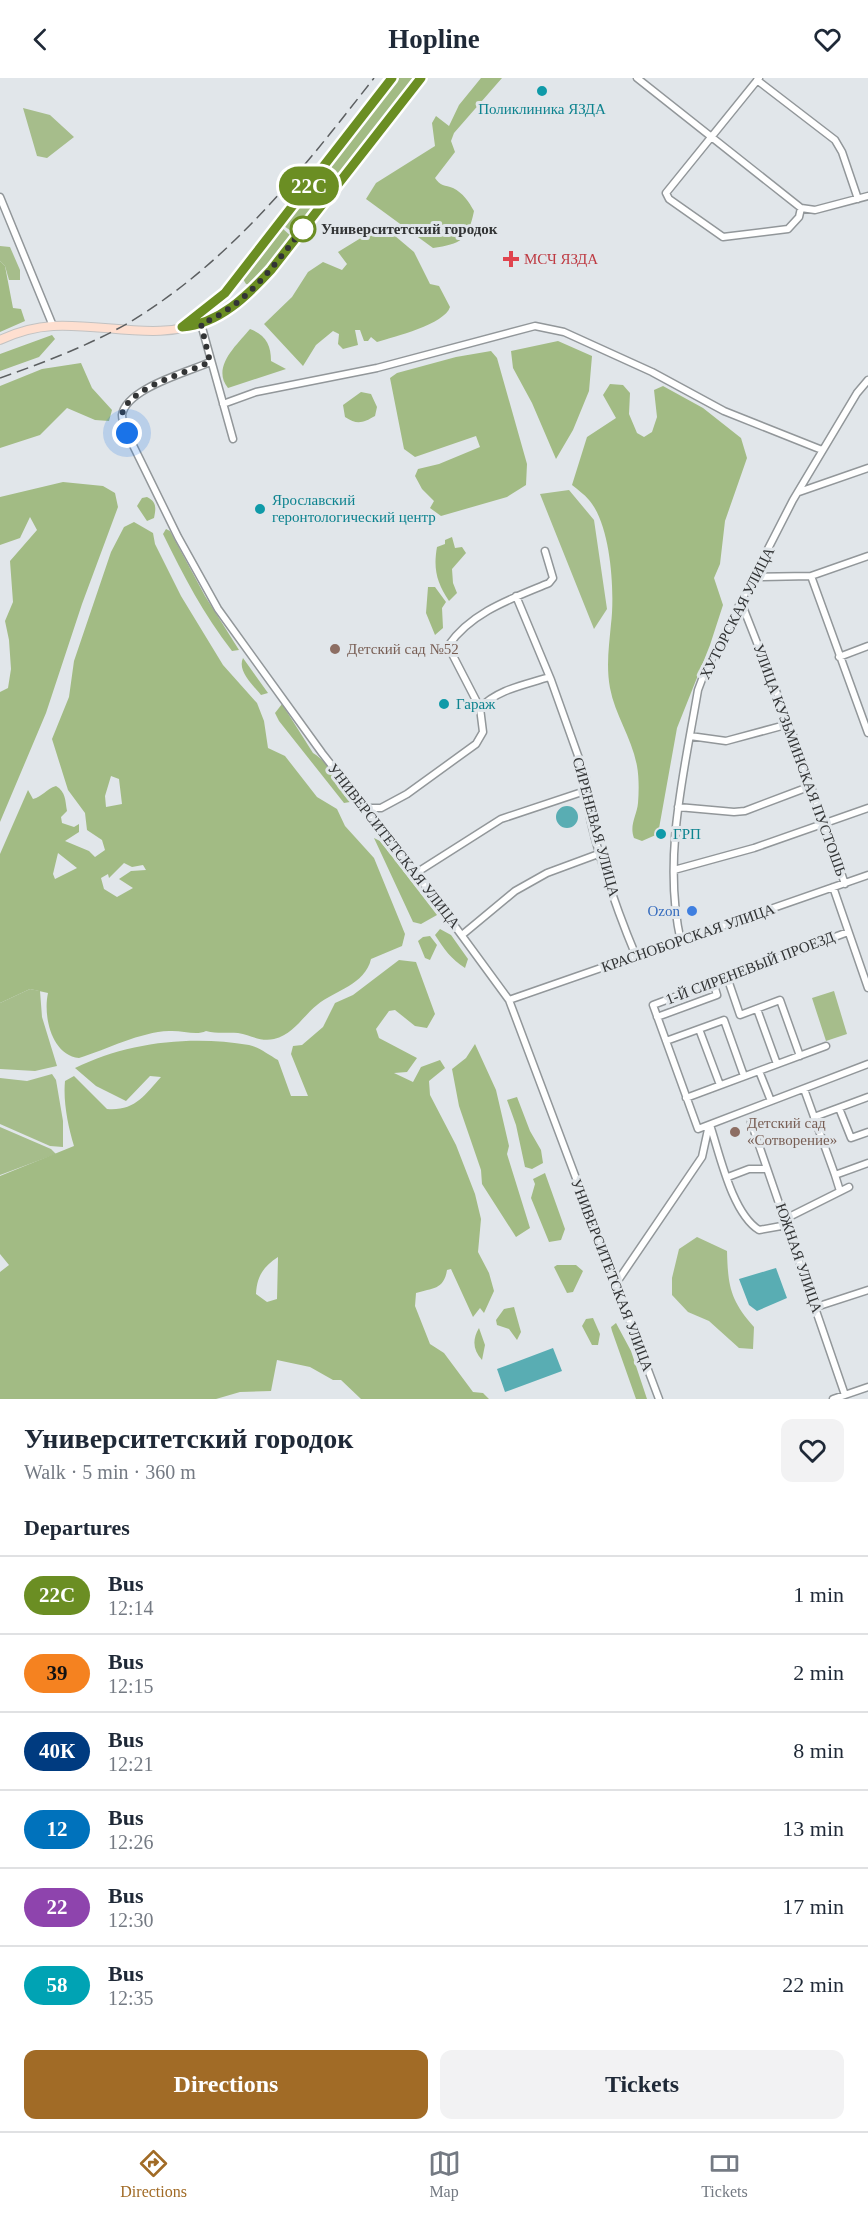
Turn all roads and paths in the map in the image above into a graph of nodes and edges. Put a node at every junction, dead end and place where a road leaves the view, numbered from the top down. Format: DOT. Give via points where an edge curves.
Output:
graph roads {
  1 [pos="392,78"];
  2 [pos="421,78"];
  3 [pos="637,78"];
  4 [pos="758,79"];
  5 [pos="710,138"];
  6 [pos="868,195"];
  7 [pos="0,197"];
  8 [pos="858,199"];
  9 [pos="801,208"];
  10 [pos="239,277"];
  11 [pos="252,290"];
  12 [pos="201,324"];
  13 [pos="53,326"];
  14 [pos="182,327"];
  15 [pos="0,339"];
  16 [pos="210,362"];
  17 [pos="868,380"];
  18 [pos="223,404"];
  19 [pos="234,439"];
  20 [pos="822,450"];
  21 [pos="868,468"];
  22 [pos="799,492"];
  23 [pos="545,551"];
  24 [pos="868,556"];
  25 [pos="811,576"];
  26 [pos="755,577"];
  27 [pos="516,596"];
  28 [pos="741,602"];
  29 [pos="868,646"];
  30 [pos="839,657"];
  31 [pos="549,676"];
  32 [pos="480,708"];
  33 [pos="789,724"];
  34 [pos="868,733"];
  35 [pos="690,736"];
  36 [pos="811,786"];
  37 [pos="585,791"];
  38 [pos="678,807"];
  39 [pos="868,807"];
  40 [pos="364,808"];
  41 [pos="824,823"];
  42 [pos="600,854"];
  43 [pos="674,870"];
  44 [pos="416,873"];
  45 [pos="868,875"];
  46 [pos="845,884"];
  47 [pos="833,887"];
  48 [pos="848,932"];
  49 [pos="462,935"];
  50 [pos="681,942"];
  51 [pos="636,956"];
  52 [pos="865,972"];
  53 [pos="727,977"];
  54 [pos="712,982"];
  55 [pos="868,988"];
  56 [pos="509,1000"];
  57 [pos="756,1009"];
  58 [pos="657,1017"];
  59 [pos="699,1029"];
  60 [pos="666,1041"];
  61 [pos="826,1046"];
  62 [pos="800,1056"];
  63 [pos="777,1064"];
  64 [pos="868,1064"];
  65 [pos="759,1071"];
  66 [pos="744,1076"];
  67 [pos="720,1085"];
  68 [pos="804,1089"];
  69 [pos="868,1097"];
  70 [pos="686,1098"];
  71 [pos="771,1101"];
  72 [pos="839,1108"];
  73 [pos="814,1117"];
  74 [pos="751,1122"];
  75 [pos="709,1125"];
  76 [pos="868,1132"];
  77 [pos="868,1163"];
  78 [pos="767,1169"];
  79 [pos="835,1175"];
  80 [pos="728,1177"];
  81 [pos="849,1187"];
  82 [pos="840,1191"];
  83 [pos="786,1222"];
  84 [pos="617,1282"];
  85 [pos="868,1290"];
  86 [pos="816,1307"];
  87 [pos="868,1387"];
  88 [pos="845,1395"];
  89 [pos="659,1399"];
  90 [pos="833,1399"];
  1 -- 10 [label="main road"];
  2 -- 11 [label="main road"];
  3 -- 5 [label="street"];
  4 -- 5 [label="street"];
  4 -- 8 [label="street" via="834,140"];
  5 -- 9 [label="street"];
  5 -- 9 [label="street" via="666,194 669,199 723,237 788,229 799,217"];
  6 -- 8 [label="street"];
  7 -- 13 [label="street"];
  8 -- 9 [label="street" via="815,210"];
  10 -- 11 [label="main road" via="241,285"];
  10 -- 14 [label="main road" via="214,304"];
  11 -- 12 [label="main road" via="235,305"];
  12 -- 14 [label="main road"];
  12 -- 16 [label="street"];
  13 -- 14 [label="main road" via="140,331"];
  13 -- 15 [label="main road"];
  16 -- 18 [label="street"];
  16 -- 40 [label="street, УНИВЕРСИТЕТСКАЯ УЛИЦА" via="162,380 128,403 122,415 127,433 218,609"];
  17 -- 20 [label="street, ХУТОРСКАЯ УЛИЦА"];
  18 -- 19 [label="street"];
  18 -- 20 [label="street" via="256,392 377,368 535,326 564,332 649,370 724,411"];
  20 -- 22 [label="street, ХУТОРСКАЯ УЛИЦА"];
  21 -- 22 [label="street"];
  22 -- 26 [label="street, ХУТОРСКАЯ УЛИЦА"];
  23 -- 27 [label="street" via="551,581"];
  24 -- 25 [label="street"];
  25 -- 26 [label="street"];
  25 -- 30 [label="street"];
  26 -- 28 [label="street, ХУТОРСКАЯ УЛИЦА"];
  27 -- 31 [label="street, СИРЕНЕВАЯ УЛИЦА"];
  27 -- 32 [label="street" via="473,620 448,646"];
  28 -- 33 [label="street, УЛИЦА КУЗЬМИНСКАЯ ПУСТОШЬ"];
  28 -- 35 [label="street, ХУТОРСКАЯ УЛИЦА" via="704,674"];
  29 -- 30 [label="street"];
  30 -- 34 [label="street"];
  31 -- 32 [label="street" via="501,692"];
  31 -- 37 [label="street, СИРЕНЕВАЯ УЛИЦА" via="586,778"];
  32 -- 40 [label="street" via="483,732 476,744 407,794 381,808"];
  33 -- 35 [label="street" via="726,741"];
  33 -- 36 [label="street, УЛИЦА КУЗЬМИНСКАЯ ПУСТОШЬ"];
  35 -- 38 [label="street, ХУТОРСКАЯ УЛИЦА"];
  36 -- 38 [label="street" via="746,811"];
  36 -- 41 [label="street, УЛИЦА КУЗЬМИНСКАЯ ПУСТОШЬ"];
  37 -- 42 [label="street, СИРЕНЕВАЯ УЛИЦА"];
  37 -- 44 [label="street" via="501,819"];
  38 -- 43 [label="street, ХУТОРСКАЯ УЛИЦА"];
  39 -- 41 [label="street"];
  40 -- 44 [label="street, УНИВЕРСИТЕТСКАЯ УЛИЦА"];
  41 -- 43 [label="street"];
  41 -- 46 [label="street, УЛИЦА КУЗЬМИНСКАЯ ПУСТОШЬ"];
  42 -- 49 [label="street" via="547,873 515,891"];
  42 -- 51 [label="street, СИРЕНЕВАЯ УЛИЦА"];
  43 -- 50 [label="street, ХУТОРСКАЯ УЛИЦА" via="674,907"];
  44 -- 49 [label="street, УНИВЕРСИТЕТСКАЯ УЛИЦА"];
  45 -- 46 [label="street, КРАСНОБОРСКАЯ УЛИЦА"];
  46 -- 47 [label="street, КРАСНОБОРСКАЯ УЛИЦА"];
  47 -- 48 [label="street, 1-Й СИРЕНЕВЫЙ ПРОЕЗД"];
  47 -- 50 [label="street, КРАСНОБОРСКАЯ УЛИЦА"];
  48 -- 52 [label="street, 1-Й СИРЕНЕВЫЙ ПРОЕЗД"];
  48 -- 53 [label="street, 1-Й СИРЕНЕВЫЙ ПРОЕЗД"];
  49 -- 56 [label="street, УНИВЕРСИТЕТСКАЯ УЛИЦА"];
  50 -- 51 [label="street, КРАСНОБОРСКАЯ УЛИЦА"];
  51 -- 56 [label="street, КРАСНОБОРСКАЯ УЛИЦА"];
  52 -- 55 [label="street, 1-Й СИРЕНЕВЫЙ ПРОЕЗД"];
  53 -- 54 [label="street, 1-Й СИРЕНЕВЫЙ ПРОЕЗД"];
  53 -- 57 [label="street" via="740,1015"];
  54 -- 58 [label="street, 1-Й СИРЕНЕВЫЙ ПРОЕЗД" via="653,1005"];
  54 -- 58 [label="street" via="717,995"];
  56 -- 84 [label="street, УНИВЕРСИТЕТСКАЯ УЛИЦА"];
  57 -- 62 [label="street" via="780,999"];
  57 -- 63 [label="street"];
  58 -- 60 [label="street"];
  59 -- 60 [label="street"];
  59 -- 66 [label="street" via="724,1020"];
  59 -- 67 [label="street"];
  60 -- 70 [label="street"];
  61 -- 62 [label="street"];
  62 -- 63 [label="street"];
  63 -- 65 [label="street"];
  64 -- 68 [label="street"];
  65 -- 66 [label="street"];
  65 -- 71 [label="street"];
  66 -- 67 [label="street"];
  67 -- 70 [label="street"];
  68 -- 71 [label="street"];
  68 -- 73 [label="street"];
  69 -- 72 [label="street"];
  70 -- 75 [label="street" via="698,1129"];
  71 -- 75 [label="street"];
  72 -- 73 [label="street"];
  72 -- 76 [label="street" via="851,1138"];
  73 -- 79 [label="street"];
  74 -- 78 [label="street, ЮЖНАЯ УЛИЦА"];
  75 -- 80 [label="street"];
  75 -- 84 [label="street" via="702,1157"];
  77 -- 79 [label="street"];
  78 -- 80 [label="street" via="749,1169"];
  78 -- 83 [label="street, ЮЖНАЯ УЛИЦА"];
  79 -- 82 [label="street"];
  80 -- 83 [label="street" via="748,1223 759,1230"];
  81 -- 82 [label="street"];
  82 -- 83 [label="street"];
  83 -- 86 [label="street, ЮЖНАЯ УЛИЦА"];
  84 -- 89 [label="street, УНИВЕРСИТЕТСКАЯ УЛИЦА"];
  85 -- 86 [label="street"];
  86 -- 88 [label="street, ЮЖНАЯ УЛИЦА"];
  87 -- 88 [label="street"];
  88 -- 90 [label="street"];
}
